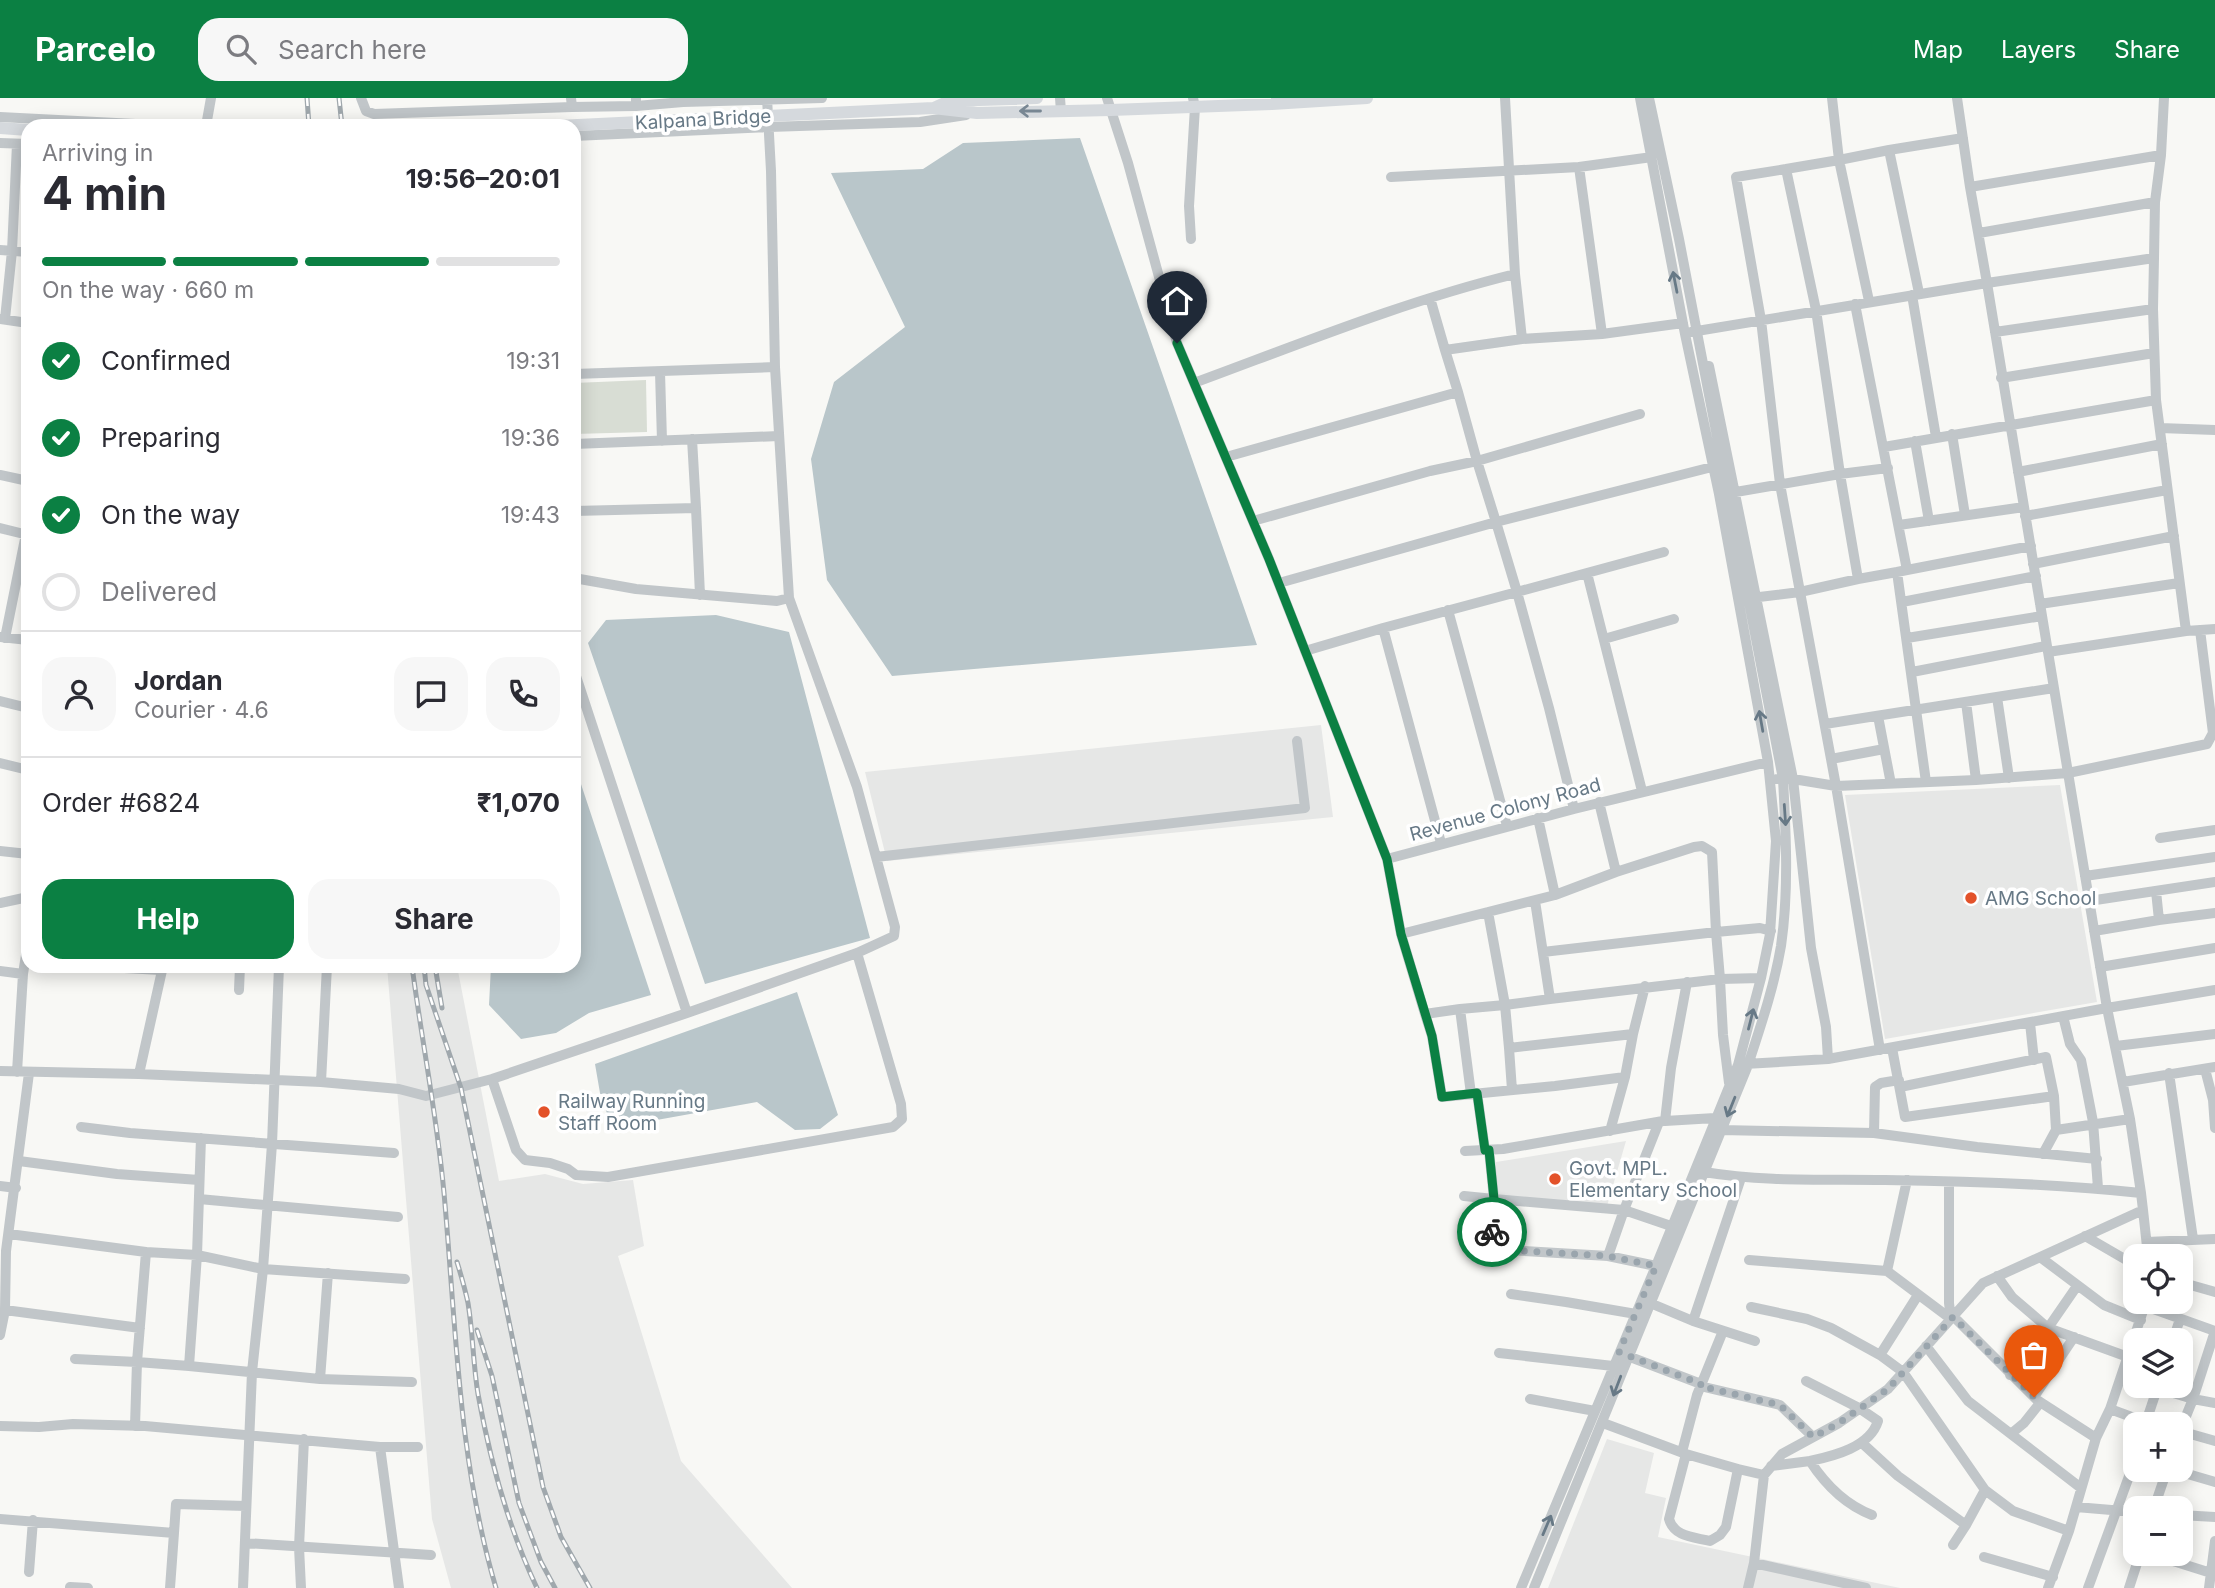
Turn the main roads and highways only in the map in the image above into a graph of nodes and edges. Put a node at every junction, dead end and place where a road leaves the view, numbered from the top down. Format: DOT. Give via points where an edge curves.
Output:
graph roads {
  1 [pos="1037,98"];
  2 [pos="1367,98"];
  3 [pos="988,99"];
  4 [pos="1194,102"];
  5 [pos="1060,104"];
  6 [pos="1109,104"];
  7 [pos="933,108"];
  8 [pos="581,125"];
  9 [pos="0,128"];
  10 [pos="21,130"];
  1 -- 3 [label="main road"];
  2 -- 4 [label="main road"];
  3 -- 7 [label="main road" via="949,101"];
  4 -- 6 [label="main road"];
  5 -- 6 [label="main road"];
  5 -- 7 [label="main road, one-way" via="977,113"];
  7 -- 8 [label="main road, Kalpana Bridge" via="772,121 760,116"];
  9 -- 10 [label="main road"];
}
